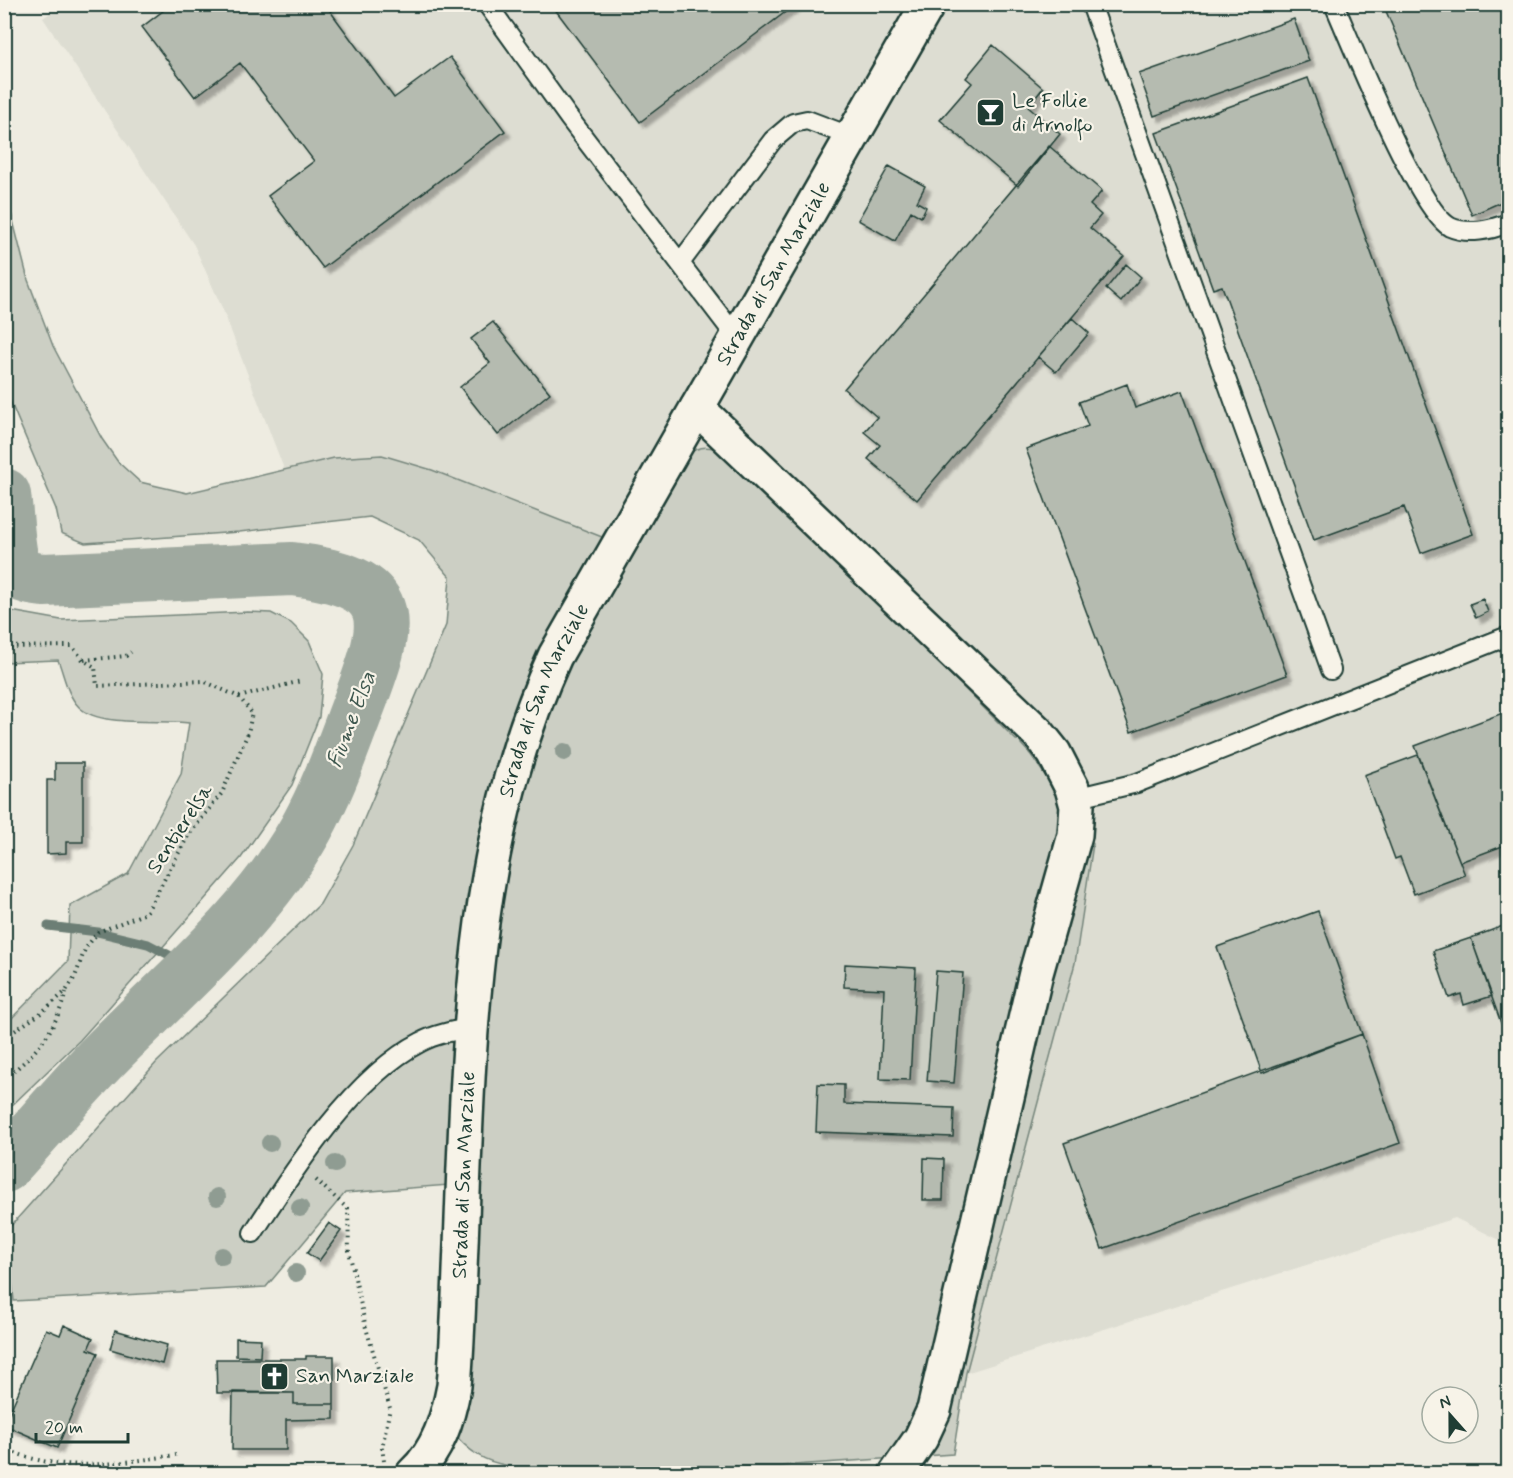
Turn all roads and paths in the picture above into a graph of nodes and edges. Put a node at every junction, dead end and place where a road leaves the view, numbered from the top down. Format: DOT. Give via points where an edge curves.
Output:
graph roads {
  1 [pos="488,4"];
  2 [pos="928,4"];
  3 [pos="1091,4"];
  4 [pos="1334,4"];
  5 [pos="852,137"];
  6 [pos="1509,223"];
  7 [pos="680,263"];
  8 [pos="737,338"];
  9 [pos="697,408"];
  10 [pos="1509,636"];
  11 [pos="4,647"];
  12 [pos="131,652"];
  13 [pos="83,660"];
  14 [pos="1331,670"];
  15 [pos="301,681"];
  16 [pos="239,697"];
  17 [pos="1075,798"];
  18 [pos="66,991"];
  19 [pos="470,1028"];
  20 [pos="4,1038"];
  21 [pos="4,1079"];
  22 [pos="298,1164"];
  23 [pos="253,1233"];
  24 [pos="4,1448"];
  25 [pos="176,1455"];
  26 [pos="414,1469"];
  27 [pos="896,1473"];
  1 -- 7 [label="lane"];
  2 -- 5 [label="street, Strada di San Marziale"];
  3 -- 14 [label="lane"];
  4 -- 6 [label="lane" via="1411,174 1435,213 1451,227 1463,230"];
  5 -- 7 [label="lane" via="807,120 786,127"];
  5 -- 8 [label="street, Strada di San Marziale"];
  7 -- 8 [label="lane"];
  8 -- 9 [label="street, Strada di San Marziale"];
  9 -- 17 [label="street" via="1038,733 1062,765"];
  9 -- 19 [label="street, Strada di San Marziale" via="555,656 527,722 508,781 490,862"];
  10 -- 17 [label="lane" via="1145,780"];
  11 -- 13 [label="path" via="72,646"];
  12 -- 13 [label="path" via="126,656"];
  13 -- 16 [label="path" via="95,667 97,686 203,681"];
  15 -- 16 [label="path"];
  16 -- 18 [label="path, Sentierelsa" via="252,713 222,793 188,836 146,914 98,932 85,949"];
  17 -- 27 [label="street" via="1075,835 1032,992 938,1395 921,1438"];
  18 -- 20 [label="path, Sentierelsa"];
  18 -- 21 [label="path" via="59,1016 45,1041"];
  19 -- 22 [label="lane" via="421,1041 388,1066 349,1102"];
  19 -- 26 [label="street, Strada di San Marziale" via="455,1378 439,1439"];
  22 -- 23 [label="lane"];
  22 -- 26 [label="path" via="348,1209 349,1251 366,1328 390,1408 382,1448"];
  24 -- 25 [label="path" via="37,1461 73,1466"];
}
